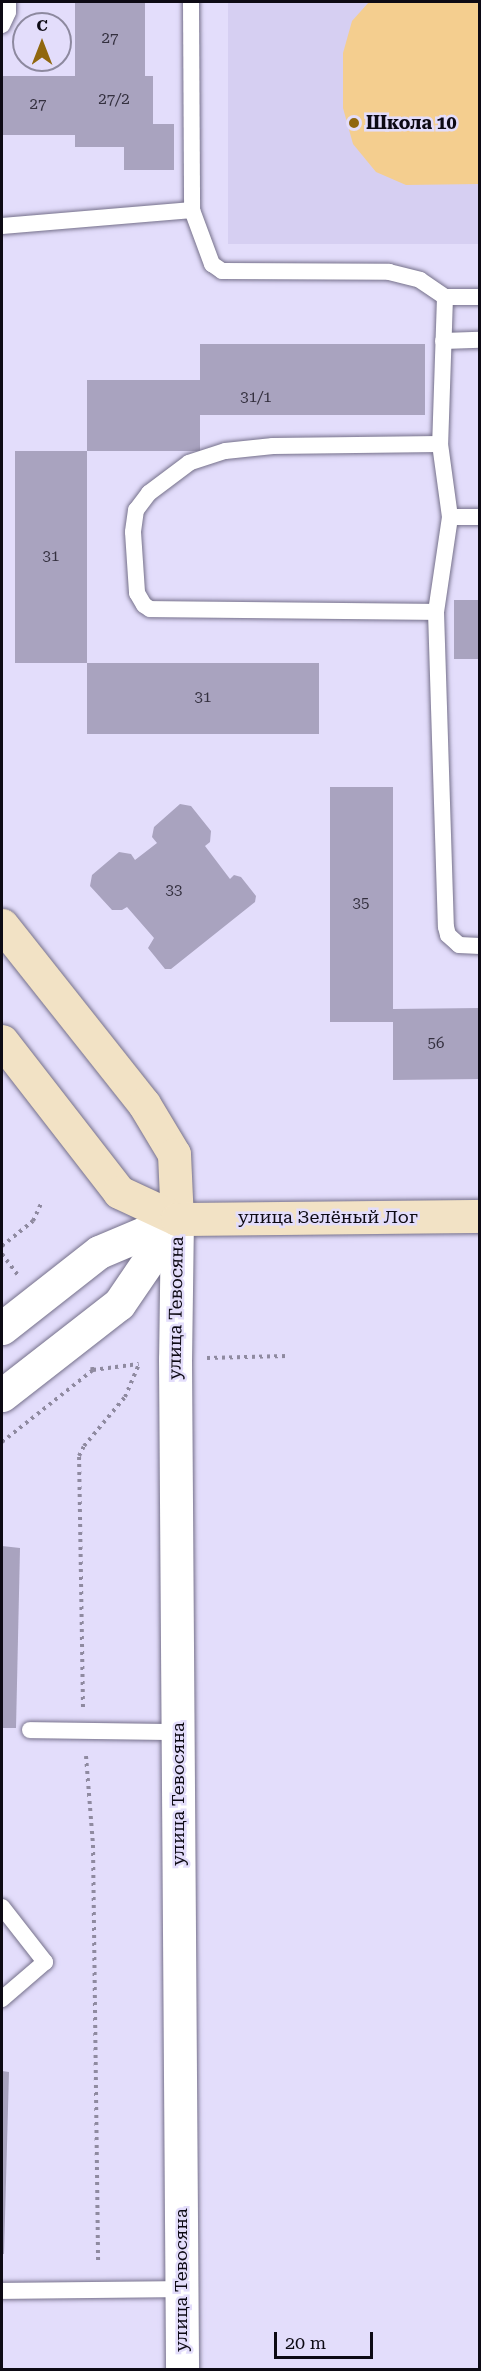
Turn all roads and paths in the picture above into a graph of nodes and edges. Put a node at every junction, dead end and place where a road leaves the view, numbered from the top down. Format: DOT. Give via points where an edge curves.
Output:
graph roads {
  1 [pos="8,2"];
  2 [pos="191,2"];
  3 [pos="2,25"];
  4 [pos="192,210"];
  5 [pos="2,226"];
  6 [pos="445,297"];
  7 [pos="480,297"];
  8 [pos="480,340"];
  9 [pos="443,341"];
  10 [pos="440,444"];
  11 [pos="450,517"];
  12 [pos="480,517"];
  13 [pos="436,612"];
  14 [pos="2,925"];
  15 [pos="480,946"];
  16 [pos="2,1041"];
  17 [pos="42,1202"];
  18 [pos="480,1216"];
  19 [pos="177,1219"];
  20 [pos="2,1246"];
  21 [pos="2,1328"];
  22 [pos="139,1364"];
  23 [pos="93,1370"];
  24 [pos="2,1395"];
  25 [pos="2,1442"];
  26 [pos="30,1730"];
  27 [pos="83,1730"];
  28 [pos="178,1732"];
  29 [pos="2,1907"];
  30 [pos="2,1999"];
  31 [pos="182,2289"];
  32 [pos="99,2290"];
  33 [pos="2,2291"];
  34 [pos="182,2370"];
  1 -- 3 [label="lane"];
  2 -- 4 [label="lane"];
  4 -- 5 [label="lane"];
  4 -- 6 [label="lane" via="212,264 222,271 389,273 420,280"];
  6 -- 7 [label="lane"];
  6 -- 9 [label="lane"];
  8 -- 9 [label="lane"];
  9 -- 10 [label="lane"];
  10 -- 11 [label="lane"];
  10 -- 13 [label="lane" via="273,446 225,451 189,463 149,493 136,510 133,532 137,593 150,609"];
  11 -- 12 [label="lane"];
  11 -- 13 [label="lane"];
  13 -- 15 [label="lane" via="446,927 448,935 459,945"];
  14 -- 19 [label="street, улица Тевосяна" via="144,1104 174,1154"];
  16 -- 19 [label="street, улица Тевосяна" via="119,1192"];
  17 -- 20 [label="path" via="33,1221"];
  18 -- 19 [label="street, улица Зелёный Лог"];
  19 -- 21 [label="street, улица Зелёный Лог" via="99,1252"];
  19 -- 24 [label="street" via="119,1304"];
  19 -- 28 [label="street, улица Тевосяна"];
  22 -- 27 [label="path" via="125,1397 79,1456"];
  23 -- 25 [label="path"];
  26 -- 27 [label="lane"];
  27 -- 28 [label="lane"];
  27 -- 32 [label="path" via="93,1845"];
  28 -- 31 [label="street, улица Тевосяна"];
  29 -- 30 [label="lane" via="45,1962"];
  31 -- 32 [label="lane"];
  31 -- 34 [label="street, улица Тевосяна"];
  32 -- 33 [label="lane"];
}
